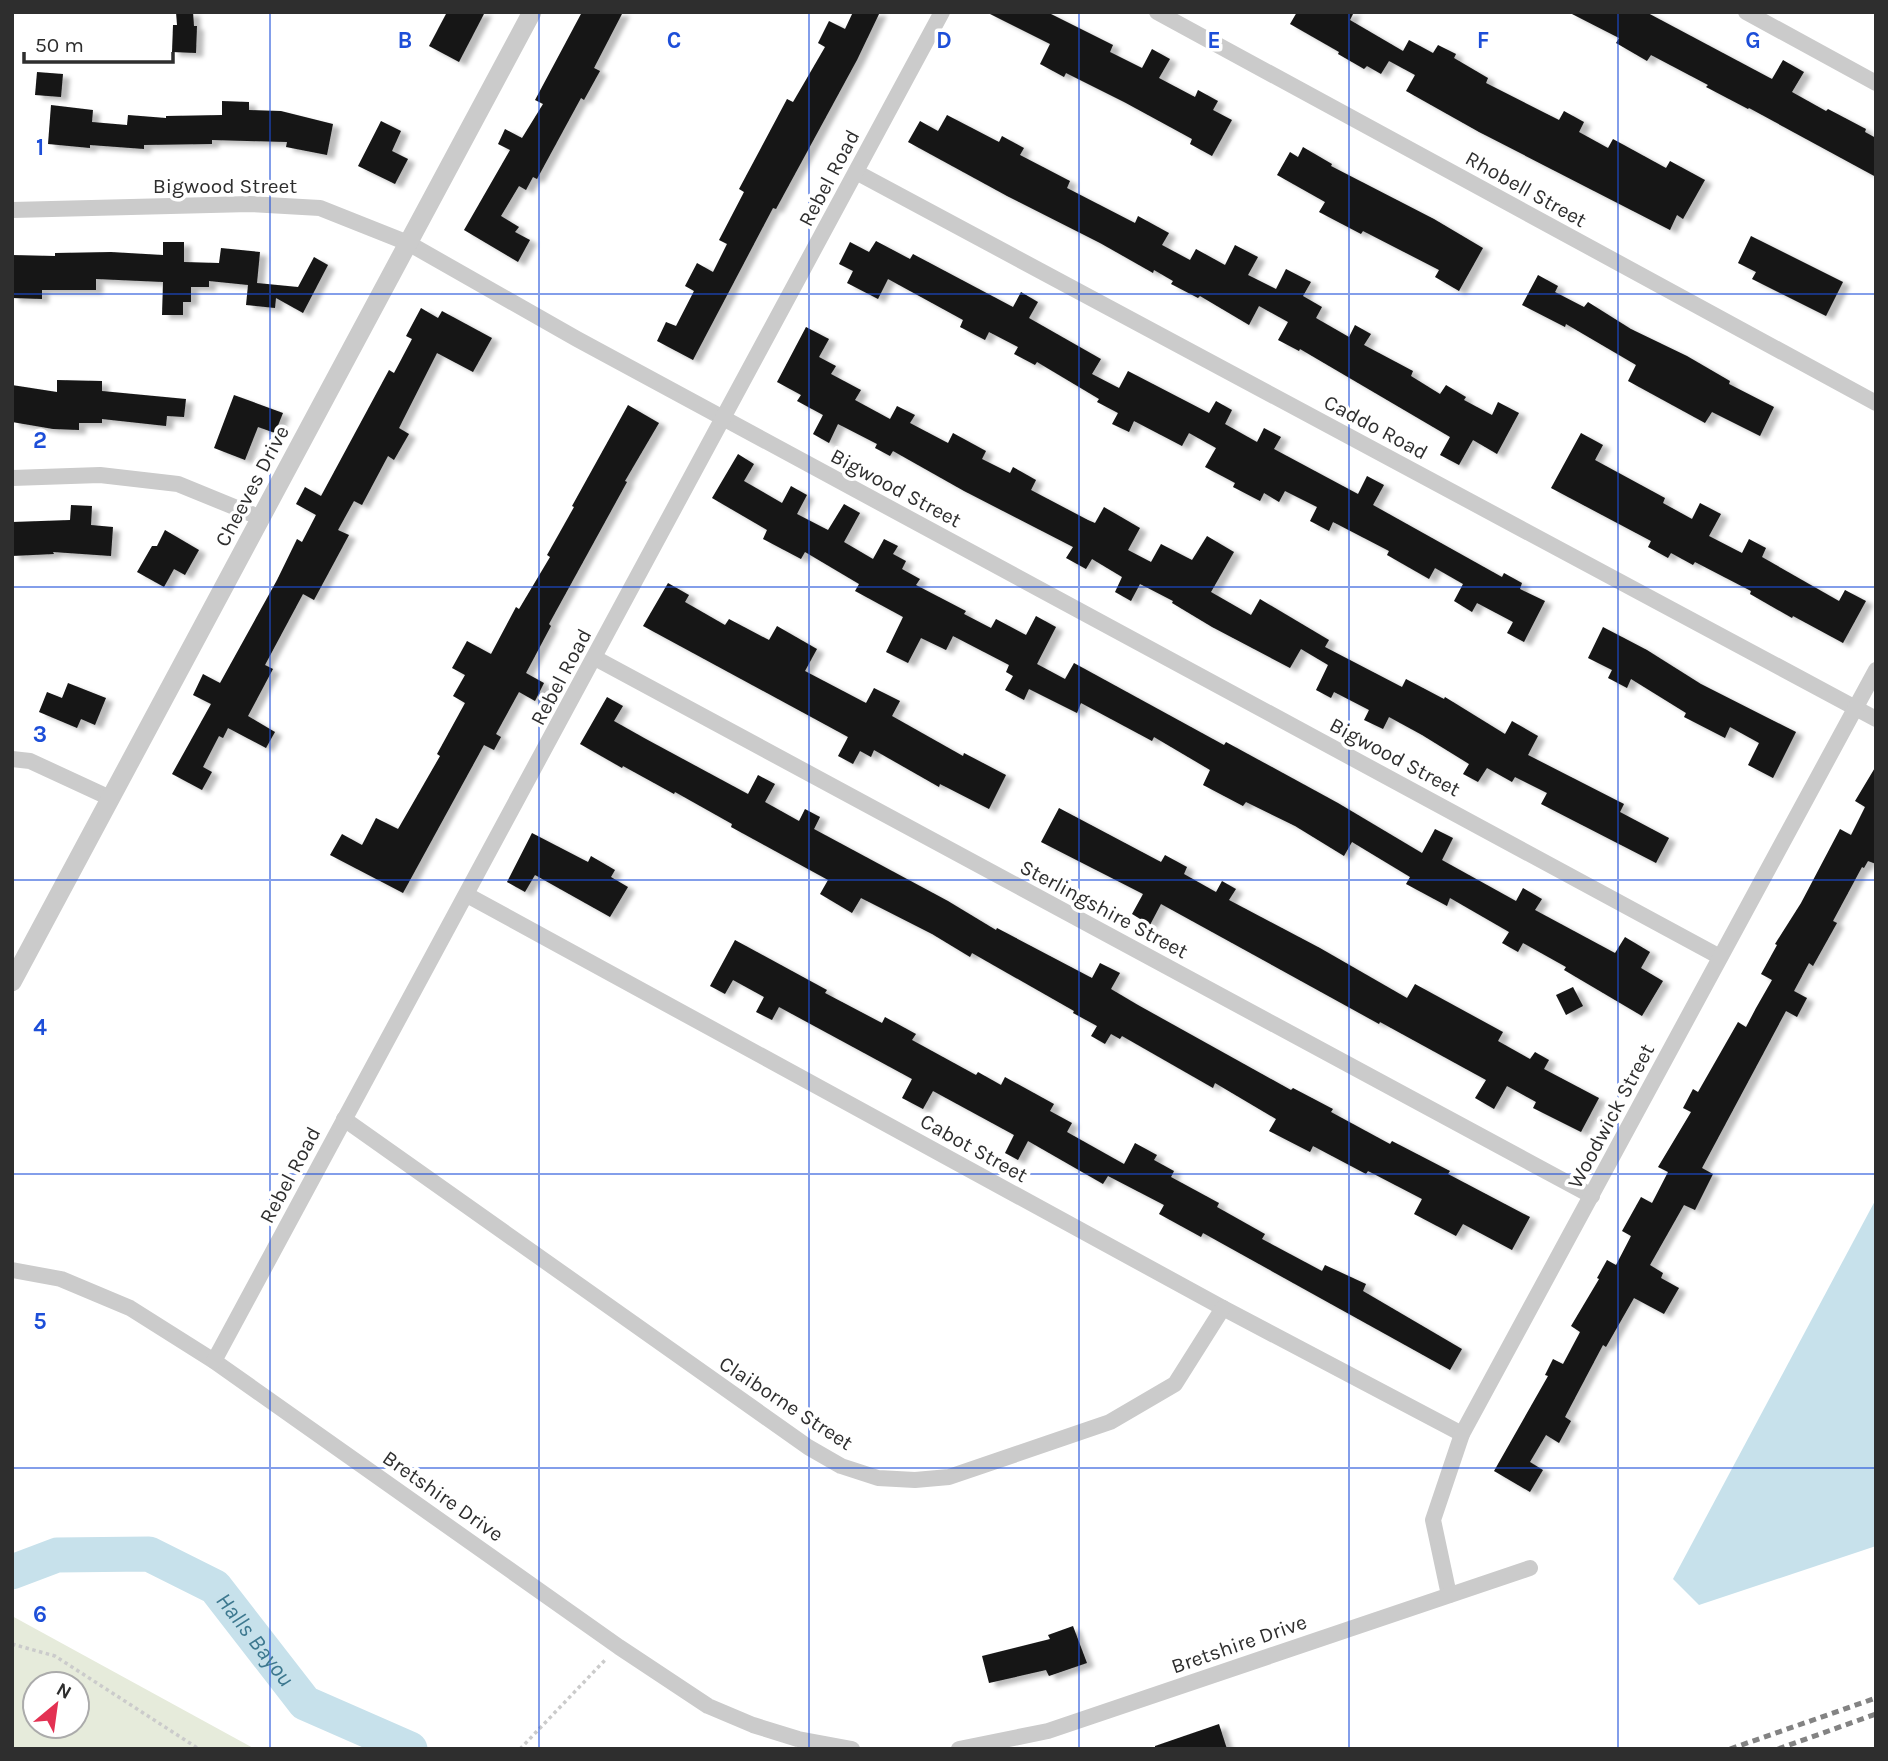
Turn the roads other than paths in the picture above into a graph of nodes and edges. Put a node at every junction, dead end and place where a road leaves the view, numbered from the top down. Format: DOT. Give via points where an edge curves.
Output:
graph roads {
  1 [pos="532,12"];
  2 [pos="942,12"];
  3 [pos="1157,12"];
  4 [pos="1746,12"];
  5 [pos="1876,82"];
  6 [pos="856,172"];
  7 [pos="12,210"];
  8 [pos="408,243"];
  9 [pos="1876,403"];
  10 [pos="723,418"];
  11 [pos="12,478"];
  12 [pos="261,518"];
  13 [pos="595,658"];
  14 [pos="1876,670"];
  15 [pos="1855,708"];
  16 [pos="1876,719"];
  17 [pos="12,759"];
  18 [pos="110,798"];
  19 [pos="467,895"];
  20 [pos="1720,957"];
  21 [pos="12,982"];
  22 [pos="344,1119"];
  23 [pos="1592,1196"];
  24 [pos="12,1270"];
  25 [pos="1223,1307"];
  26 [pos="215,1361"];
  27 [pos="1462,1434"];
  28 [pos="1531,1567"];
  29 [pos="1450,1595"];
  30 [pos="852,1749"];
  31 [pos="959,1749"];
  1 -- 8 [label="street, Cheeves Drive"];
  2 -- 6 [label="street, Rebel Road"];
  3 -- 9 [label="street, Rhobell Street"];
  4 -- 5 [label="street"];
  6 -- 10 [label="street, Rebel Road"];
  6 -- 15 [label="street, Caddo Road"];
  7 -- 8 [label="street, Bigwood Street" via="250,204 320,208"];
  8 -- 10 [label="street, Bigwood Street"];
  8 -- 12 [label="street, Cheeves Drive"];
  10 -- 13 [label="street, Rebel Road"];
  10 -- 20 [label="street, Bigwood Street"];
  11 -- 12 [label="street" via="100,475 178,484"];
  12 -- 18 [label="street, Cheeves Drive"];
  13 -- 19 [label="street, Rebel Road"];
  13 -- 23 [label="street, Sterlingshire Street"];
  14 -- 15 [label="street, Woodwick Street"];
  15 -- 16 [label="street, Caddo Road"];
  15 -- 20 [label="street, Woodwick Street"];
  17 -- 18 [label="street" via="30,761"];
  18 -- 21 [label="street, Cheeves Drive"];
  19 -- 22 [label="street, Rebel Road"];
  19 -- 25 [label="street, Cabot Street"];
  20 -- 23 [label="street, Woodwick Street"];
  22 -- 25 [label="street, Claiborne Street" via="808,1447 841,1466 878,1478 949,1477 1110,1422 1175,1384"];
  22 -- 26 [label="street, Rebel Road"];
  23 -- 27 [label="street, Woodwick Street"];
  24 -- 26 [label="street, Bretshire Drive" via="61,1279 130,1308"];
  25 -- 27 [label="street, Cabot Street"];
  26 -- 30 [label="street, Bretshire Drive" via="708,1706 798,1740"];
  27 -- 29 [label="street, Woodwick Street" via="1433,1520"];
  28 -- 29 [label="street, Bretshire Drive"];
  29 -- 31 [label="street, Bretshire Drive" via="1048,1731"];
}
